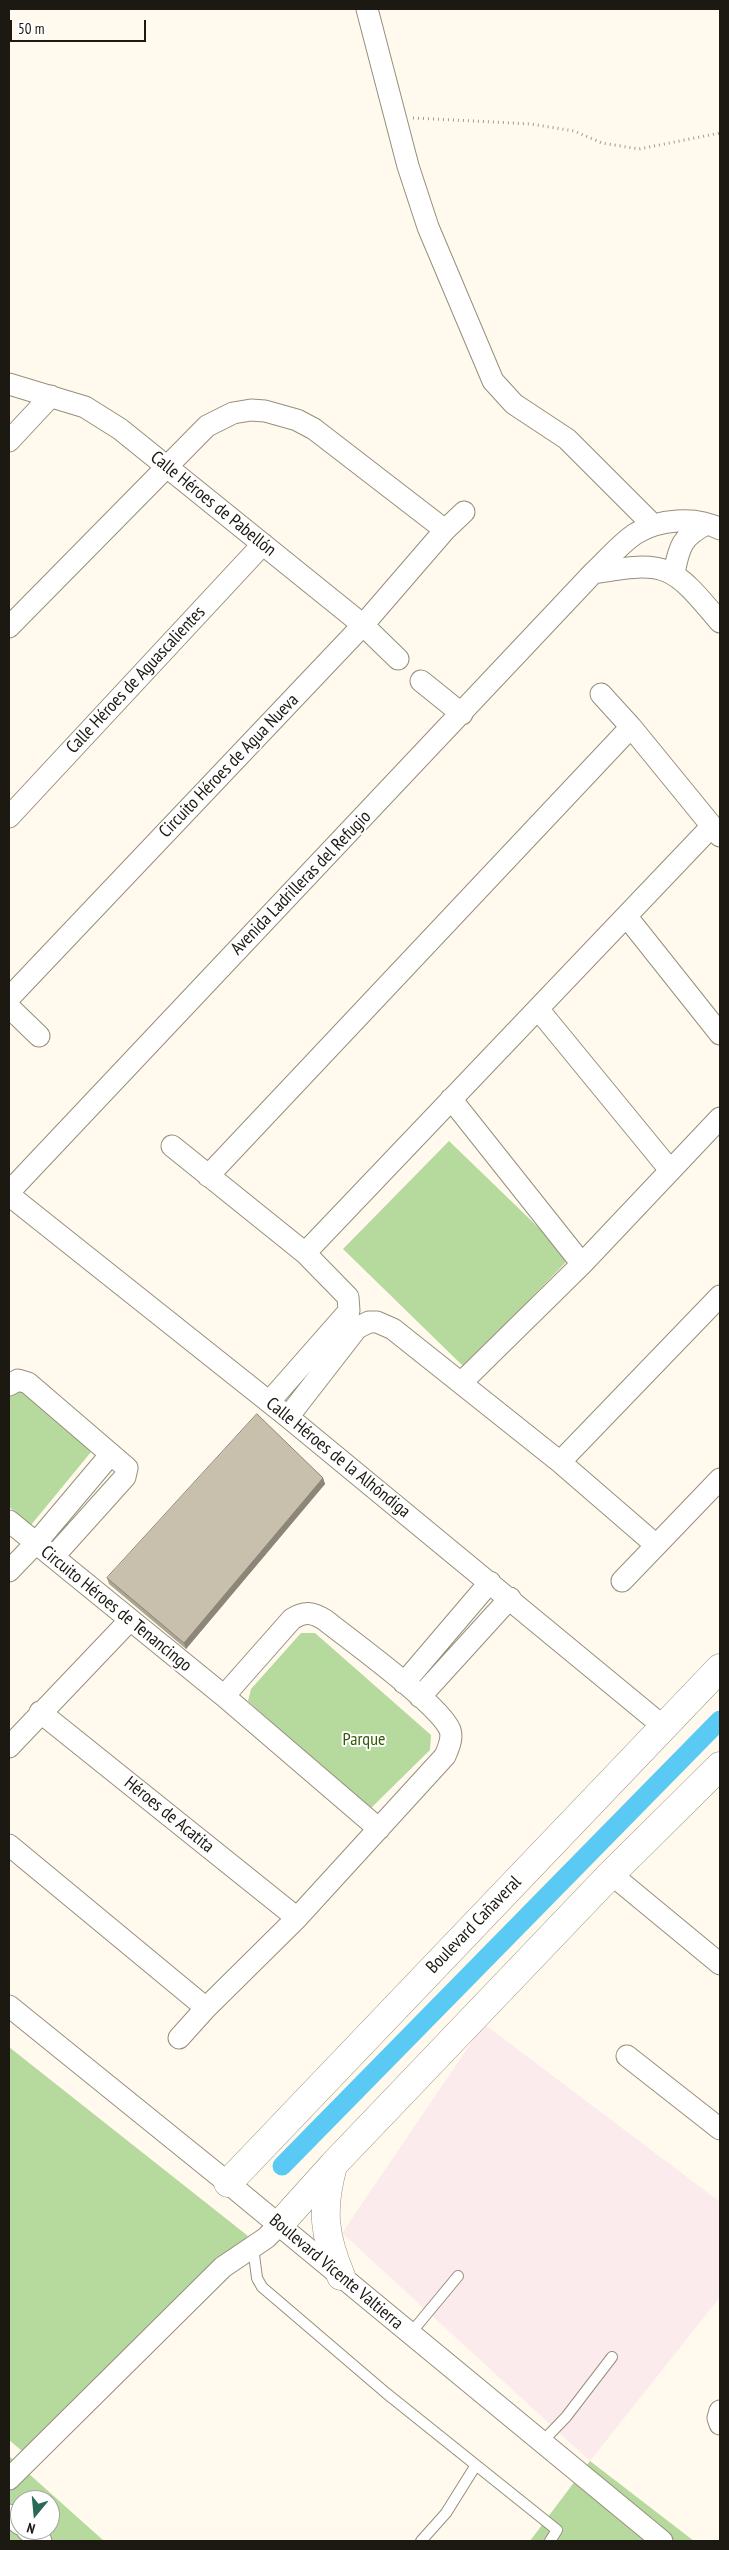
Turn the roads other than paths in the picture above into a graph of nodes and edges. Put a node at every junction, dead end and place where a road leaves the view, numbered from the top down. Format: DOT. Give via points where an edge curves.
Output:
graph roads {
  1 [pos="367,9"];
  2 [pos="9,384"];
  3 [pos="51,396"];
  4 [pos="9,441"];
  5 [pos="166,466"];
  6 [pos="464,512"];
  7 [pos="653,525"];
  8 [pos="714,526"];
  9 [pos="445,530"];
  10 [pos="263,544"];
  11 [pos="674,573"];
  12 [pos="593,574"];
  13 [pos="12,616"];
  14 [pos="720,622"];
  15 [pos="363,625"];
  16 [pos="398,659"];
  17 [pos="421,681"];
  18 [pos="601,694"];
  19 [pos="462,714"];
  20 [pos="631,727"];
  21 [pos="9,817"];
  22 [pos="716,831"];
  23 [pos="627,917"];
  24 [pos="9,998"];
  25 [pos="9,1006"];
  26 [pos="538,1009"];
  27 [pos="720,1034"];
  28 [pos="39,1036"];
  29 [pos="451,1098"];
  30 [pos="720,1118"];
  31 [pos="172,1146"];
  32 [pos="670,1170"];
  33 [pos="208,1176"];
  34 [pos="9,1193"];
  35 [pos="305,1253"];
  36 [pos="582,1264"];
  37 [pos="720,1296"];
  38 [pos="462,1382"];
  39 [pos="9,1385"];
  40 [pos="269,1402"];
  41 [pos="288,1417"];
  42 [pos="111,1454"];
  43 [pos="560,1462"];
  44 [pos="720,1479"];
  45 [pos="9,1521"];
  46 [pos="36,1543"];
  47 [pos="656,1545"];
  48 [pos="54,1556"];
  49 [pos="9,1571"];
  50 [pos="490,1582"];
  51 [pos="622,1582"];
  52 [pos="510,1598"];
  53 [pos="130,1620"];
  54 [pos="720,1668"];
  55 [pos="404,1684"];
  56 [pos="224,1696"];
  57 [pos="420,1697"];
  58 [pos="40,1712"];
  59 [pos="664,1727"];
  60 [pos="9,1747"];
  61 [pos="720,1768"];
  62 [pos="379,1829"];
  63 [pos="9,1845"];
  64 [pos="610,1874"];
  65 [pos="297,1918"];
  66 [pos="720,1964"];
  67 [pos="9,2006"];
  68 [pos="206,2008"];
  69 [pos="179,2038"];
  70 [pos="627,2056"];
  71 [pos="720,2129"];
  72 [pos="334,2165"];
  73 [pos="228,2183"];
  74 [pos="279,2225"];
  75 [pos="253,2247"];
  76 [pos="341,2276"];
  77 [pos="458,2276"];
  78 [pos="410,2334"];
  79 [pos="612,2357"];
  80 [pos="720,2411"];
  81 [pos="720,2424"];
  82 [pos="541,2443"];
  83 [pos="476,2465"];
  84 [pos="9,2479"];
  85 [pos="421,2541"];
  86 [pos="550,2541"];
  87 [pos="662,2541"];
  1 -- 7 [label="street" via="408,166 428,227 493,381 514,404 567,439"];
  2 -- 3 [label="street, Calle Héroes de Pabellón"];
  3 -- 4 [label="street"];
  3 -- 5 [label="street, Calle Héroes de Pabellón" via="103,416"];
  5 -- 9 [label="street" via="207,426 233,413 251,410 274,413 314,429"];
  5 -- 10 [label="street, Calle Héroes de Pabellón"];
  5 -- 13 [label="street"];
  6 -- 9 [label="street, Circuito Héroes de Agua Nueva"];
  7 -- 8 [label="street" via="688,521"];
  7 -- 12 [label="street, Avenida Ladrilleras del Refugio" via="634,534"];
  8 -- 11 [label="street" via="692,531 685,539"];
  9 -- 15 [label="street, Circuito Héroes de Agua Nueva"];
  10 -- 15 [label="street, Calle Héroes de Pabellón"];
  10 -- 21 [label="street, Calle Héroes de Aguascalientes"];
  11 -- 12 [label="street" via="636,566"];
  11 -- 14 [label="street" via="690,585"];
  12 -- 19 [label="street, Avenida Ladrilleras del Refugio"];
  15 -- 16 [label="street, Calle Héroes de Pabellón"];
  15 -- 24 [label="street, Circuito Héroes de Agua Nueva"];
  17 -- 19 [label="street"];
  18 -- 20 [label="street"];
  19 -- 34 [label="street, Avenida Ladrilleras del Refugio"];
  20 -- 22 [label="street"];
  20 -- 33 [label="street"];
  22 -- 23 [label="street"];
  23 -- 26 [label="street"];
  23 -- 27 [label="street"];
  25 -- 28 [label="street"];
  26 -- 29 [label="street"];
  26 -- 32 [label="street"];
  29 -- 35 [label="street"];
  29 -- 36 [label="street"];
  30 -- 32 [label="street"];
  31 -- 33 [label="street"];
  32 -- 36 [label="street"];
  33 -- 35 [label="street"];
  34 -- 40 [label="street, Calle Héroes de la Alhóndiga"];
  35 -- 40 [label="street" via="348,1297 349,1311"];
  36 -- 38 [label="street"];
  37 -- 43 [label="street"];
  38 -- 41 [label="street" via="386,1324 369,1322 357,1328"];
  38 -- 43 [label="street"];
  39 -- 42 [label="street" via="18,1380 28,1384"];
  40 -- 41 [label="street, Calle Héroes de la Alhóndiga"];
  41 -- 50 [label="street, Calle Héroes de la Alhóndiga"];
  42 -- 46 [label="street"];
  42 -- 48 [label="street" via="127,1468 127,1474"];
  43 -- 47 [label="street"];
  44 -- 47 [label="street"];
  45 -- 46 [label="street, Circuito Héroes de Tenancingo"];
  46 -- 48 [label="street, Circuito Héroes de Tenancingo"];
  46 -- 49 [label="street"];
  47 -- 51 [label="street"];
  48 -- 53 [label="street, Circuito Héroes de Tenancingo"];
  50 -- 52 [label="street, Calle Héroes de la Alhóndiga"];
  50 -- 55 [label="street"];
  52 -- 57 [label="street"];
  52 -- 59 [label="street, Calle Héroes de la Alhóndiga"];
  53 -- 56 [label="street, Circuito Héroes de Tenancingo"];
  53 -- 58 [label="street"];
  54 -- 59 [label="street, Boulevard Cañaveral"];
  55 -- 56 [label="street" via="325,1620 305,1612 292,1619"];
  55 -- 57 [label="street"];
  56 -- 62 [label="street, Circuito Héroes de Tenancingo"];
  57 -- 62 [label="street" via="450,1731 449,1747 445,1756"];
  58 -- 60 [label="street"];
  58 -- 65 [label="street, Héroes de Acatita"];
  59 -- 73 [label="street, Boulevard Cañaveral"];
  61 -- 64 [label="street"];
  62 -- 65 [label="street"];
  63 -- 68 [label="street"];
  64 -- 66 [label="street"];
  64 -- 72 [label="street"];
  65 -- 68 [label="street"];
  67 -- 73 [label="street, Boulevard Vicente Valtierra"];
  68 -- 69 [label="street"];
  70 -- 71 [label="street"];
  72 -- 74 [label="street"];
  72 -- 76 [label="street" via="326,2192 324,2221 330,2250"];
  73 -- 74 [label="street, Boulevard Vicente Valtierra"];
  74 -- 75 [label="street"];
  74 -- 76 [label="street, Boulevard Vicente Valtierra"];
  75 -- 83 [label="lane" via="257,2278 262,2287"];
  75 -- 84 [label="street" via="237,2255 209,2279"];
  76 -- 78 [label="street, Boulevard Vicente Valtierra"];
  77 -- 78 [label="lane"];
  78 -- 82 [label="street, Boulevard Vicente Valtierra"];
  79 -- 82 [label="lane" via="566,2417"];
  80 -- 81 [label="street"];
  82 -- 87 [label="street, Boulevard Vicente Valtierra"];
  83 -- 85 [label="lane" via="446,2513"];
  83 -- 86 [label="lane" via="557,2530"];
}
